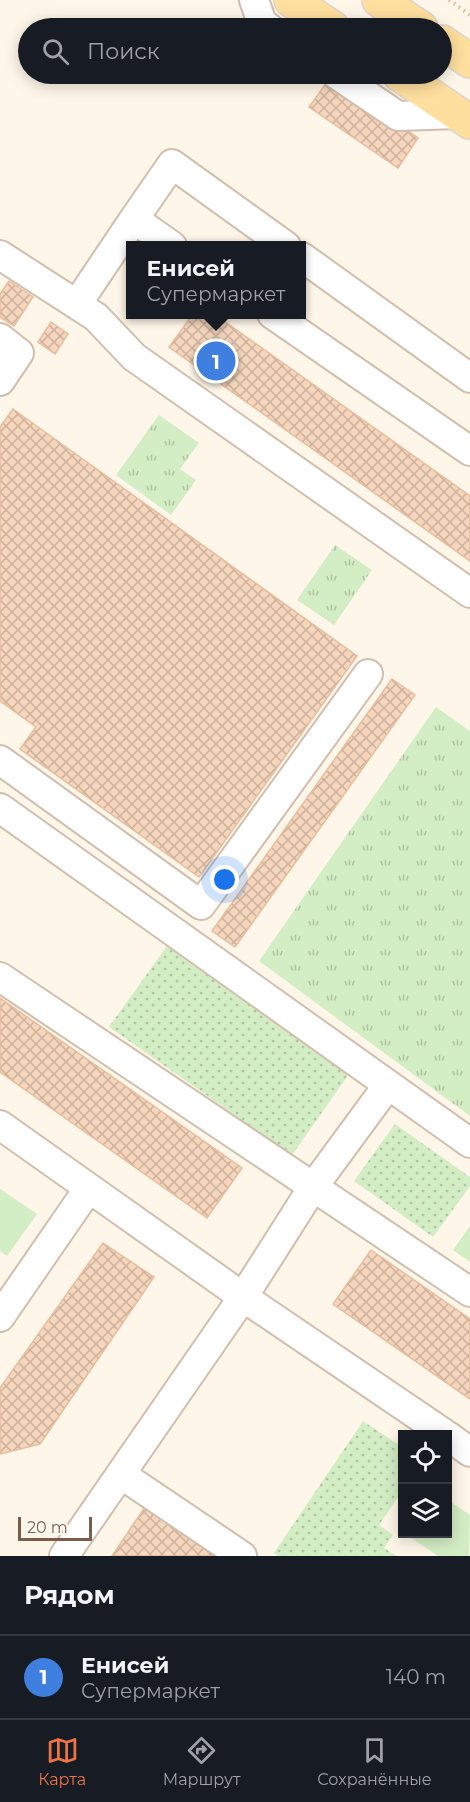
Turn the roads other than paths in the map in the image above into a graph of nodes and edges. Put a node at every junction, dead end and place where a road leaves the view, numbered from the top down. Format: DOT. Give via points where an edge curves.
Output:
graph roads {
  1 [pos="254,0"];
  2 [pos="291,0"];
  3 [pos="379,0"];
  4 [pos="260,18"];
  5 [pos="318,18"];
  6 [pos="406,18"];
  7 [pos="452,49"];
  8 [pos="470,61"];
  9 [pos="351,84"];
  10 [pos="414,84"];
  11 [pos="464,118"];
  12 [pos="134,219"];
  13 [pos="165,241"];
  14 [pos="279,241"];
  15 [pos="306,260"];
  16 [pos="2,262"];
  17 [pos="77,304"];
  18 [pos="278,319"];
  19 [pos="0,338"];
  20 [pos="470,378"];
  21 [pos="0,381"];
  22 [pos="470,451"];
  23 [pos="470,593"];
  24 [pos="368,674"];
  25 [pos="0,760"];
  26 [pos="0,808"];
  27 [pos="0,977"];
  28 [pos="388,1085"];
  29 [pos="0,1125"];
  30 [pos="470,1143"];
  31 [pos="313,1187"];
  32 [pos="88,1188"];
  33 [pos="470,1292"];
  34 [pos="243,1297"];
  35 [pos="0,1317"];
  36 [pos="439,1430"];
  37 [pos="452,1439"];
  38 [pos="470,1452"];
  39 [pos="122,1475"];
  40 [pos="64,1556"];
  41 [pos="242,1556"];
  1 -- 4 [label="lane"];
  2 -- 5 [label="main road"];
  3 -- 6 [label="main road"];
  7 -- 8 [label="main road"];
  9 -- 11 [label="lane" via="398,116"];
  10 -- 11 [label="main road"];
  12 -- 13 [label="lane"];
  12 -- 14 [label="lane" via="172,164"];
  12 -- 17 [label="lane"];
  15 -- 20 [label="lane"];
  16 -- 17 [label="lane"];
  17 -- 23 [label="lane" via="96,317 134,357"];
  18 -- 22 [label="lane"];
  19 -- 21 [label="lane" via="19,353"];
  24 -- 25 [label="lane" via="201,905"];
  26 -- 28 [label="lane"];
  27 -- 31 [label="lane"];
  28 -- 30 [label="lane"];
  28 -- 31 [label="lane"];
  29 -- 32 [label="lane"];
  31 -- 33 [label="lane"];
  31 -- 34 [label="lane"];
  32 -- 34 [label="lane"];
  32 -- 35 [label="lane"];
  34 -- 36 [label="lane"];
  34 -- 39 [label="lane"];
  37 -- 38 [label="lane"];
  39 -- 40 [label="lane"];
  39 -- 41 [label="lane"];
}
